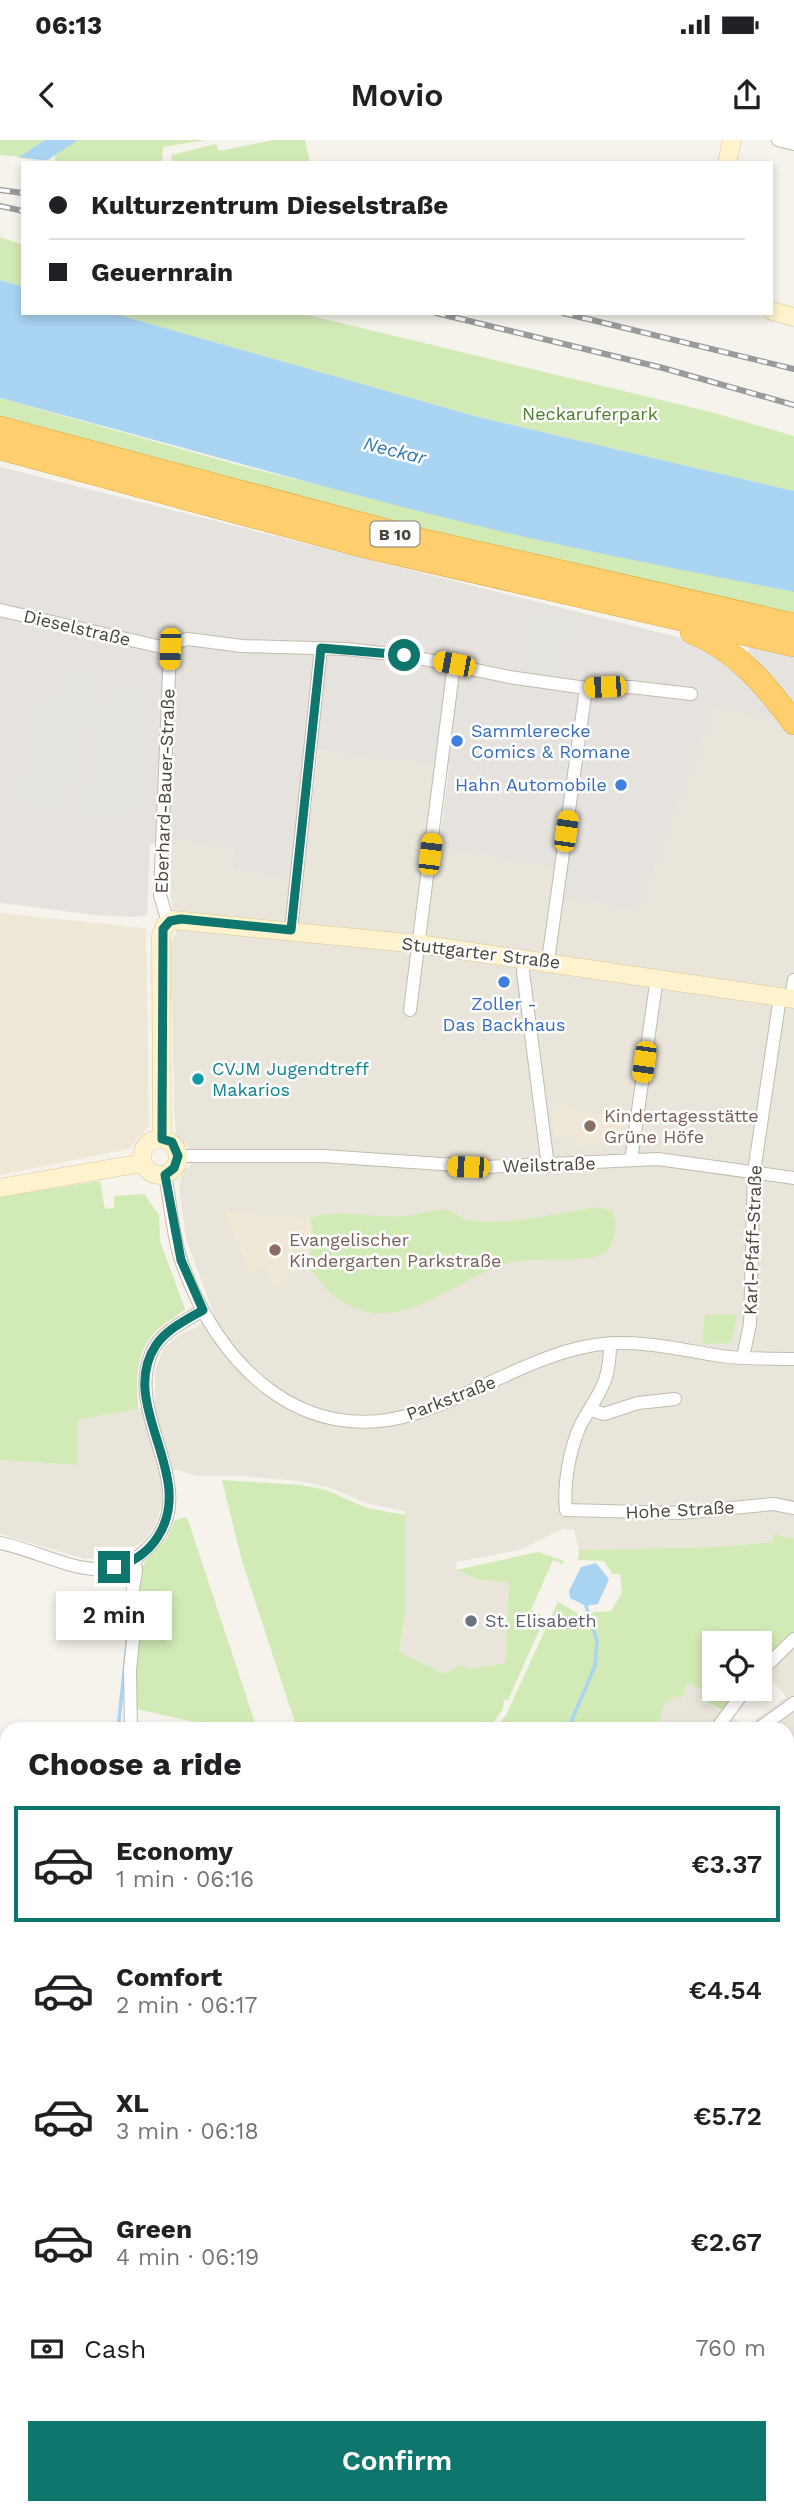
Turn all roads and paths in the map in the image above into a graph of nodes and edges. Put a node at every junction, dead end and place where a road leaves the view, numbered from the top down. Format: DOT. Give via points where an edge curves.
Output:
graph roads {
  1 [pos="732,140"];
  2 [pos="778,140"];
  3 [pos="794,144"];
  4 [pos="727,161"];
  5 [pos="773,311"];
  6 [pos="794,317"];
  7 [pos="0,428"];
  8 [pos="0,448"];
  9 [pos="0,610"];
  10 [pos="650,614"];
  11 [pos="794,625"];
  12 [pos="794,645"];
  13 [pos="321,648"];
  14 [pos="170,649"];
  15 [pos="454,664"];
  16 [pos="586,688"];
  17 [pos="691,694"];
  18 [pos="794,723"];
  19 [pos="167,923"];
  20 [pos="291,930"];
  21 [pos="418,944"];
  22 [pos="524,958"];
  23 [pos="548,961"];
  24 [pos="657,977"];
  25 [pos="794,980"];
  26 [pos="788,998"];
  27 [pos="410,1010"];
  28 [pos="162,1139"];
  29 [pos="178,1156"];
  30 [pos="631,1160"];
  31 [pos="142,1163"];
  32 [pos="548,1166"];
  33 [pos="754,1172"];
  34 [pos="165,1175"];
  35 [pos="794,1178"];
  36 [pos="0,1188"];
  37 [pos="203,1310"];
  38 [pos="610,1343"];
  39 [pos="743,1357"];
  40 [pos="794,1359"];
  41 [pos="676,1399"];
  42 [pos="590,1410"];
  43 [pos="794,1508"];
  44 [pos="0,1543"];
  45 [pos="135,1559"];
  46 [pos="794,1639"];
  47 [pos="772,1660"];
  48 [pos="737,1701"];
  49 [pos="794,1703"];
  50 [pos="131,1722"];
  51 [pos="721,1722"];
  52 [pos="768,1722"];
  1 -- 4 [label="street"];
  2 -- 3 [label="street"];
  5 -- 6 [label="street"];
  7 -- 11 [label="highway, B 10" via="425,541"];
  8 -- 10 [label="highway, B 10" via="360,545"];
  9 -- 14 [label="street, Dieselstraße"];
  10 -- 12 [label="highway, B 10"];
  10 -- 18 [label="highway" via="732,653 763,682"];
  13 -- 14 [label="street, Dieselstraße" via="188,639"];
  13 -- 15 [label="street, Dieselstraße"];
  13 -- 20 [label="street"];
  14 -- 19 [label="street, Eberhard-Bauer-Straße" via="160,895"];
  15 -- 16 [label="street, Dieselstraße"];
  15 -- 21 [label="street"];
  16 -- 17 [label="street, Dieselstraße" via="631,687"];
  16 -- 23 [label="street"];
  19 -- 20 [label="street, Stuttgarter Straße" via="181,919"];
  19 -- 28 [label="street, Eberhard-Bauer-Straße" via="161,936"];
  20 -- 21 [label="street, Stuttgarter Straße"];
  21 -- 22 [label="street, Stuttgarter Straße"];
  21 -- 27 [label="street"];
  22 -- 23 [label="street, Stuttgarter Straße"];
  22 -- 32 [label="street"];
  23 -- 24 [label="street, Stuttgarter Straße"];
  24 -- 26 [label="street, Stuttgarter Straße"];
  24 -- 30 [label="street"];
  25 -- 26 [label="street, Karl-Pfaff-Straße"];
  26 -- 33 [label="street, Karl-Pfaff-Straße"];
  28 -- 29 [label="street" via="172,1142"];
  28 -- 31 [label="street" via="146,1145"];
  29 -- 32 [label="street, Weilstraße" via="299,1155 445,1166"];
  29 -- 34 [label="street"];
  30 -- 32 [label="street, Weilstraße"];
  30 -- 33 [label="street, Weilstraße"];
  31 -- 34 [label="street" via="151,1174"];
  31 -- 36 [label="street"];
  33 -- 35 [label="street, Weilstraße"];
  33 -- 39 [label="street, Karl-Pfaff-Straße" via="749,1330"];
  34 -- 37 [label="street, Parkstraße" via="181,1260"];
  37 -- 38 [label="street, Parkstraße" via="230,1355 260,1385 295,1405 344,1420 407,1416 569,1351"];
  37 -- 45 [label="street" via="164,1336 150,1357 149,1414 168,1476 170,1503 160,1534"];
  38 -- 39 [label="street, Parkstraße"];
  38 -- 42 [label="street" via="606,1383"];
  39 -- 40 [label="street, Parkstraße"];
  41 -- 42 [label="street" via="638,1403 604,1414"];
  42 -- 43 [label="street, Hohe Straße" via="575,1442 566,1510 681,1513 774,1504"];
  44 -- 45 [label="street" via="85,1568 114,1567"];
  45 -- 50 [label="street" via="130,1608 134,1626"];
  46 -- 47 [label="street"];
  48 -- 51 [label="street"];
  49 -- 52 [label="street"];
}
